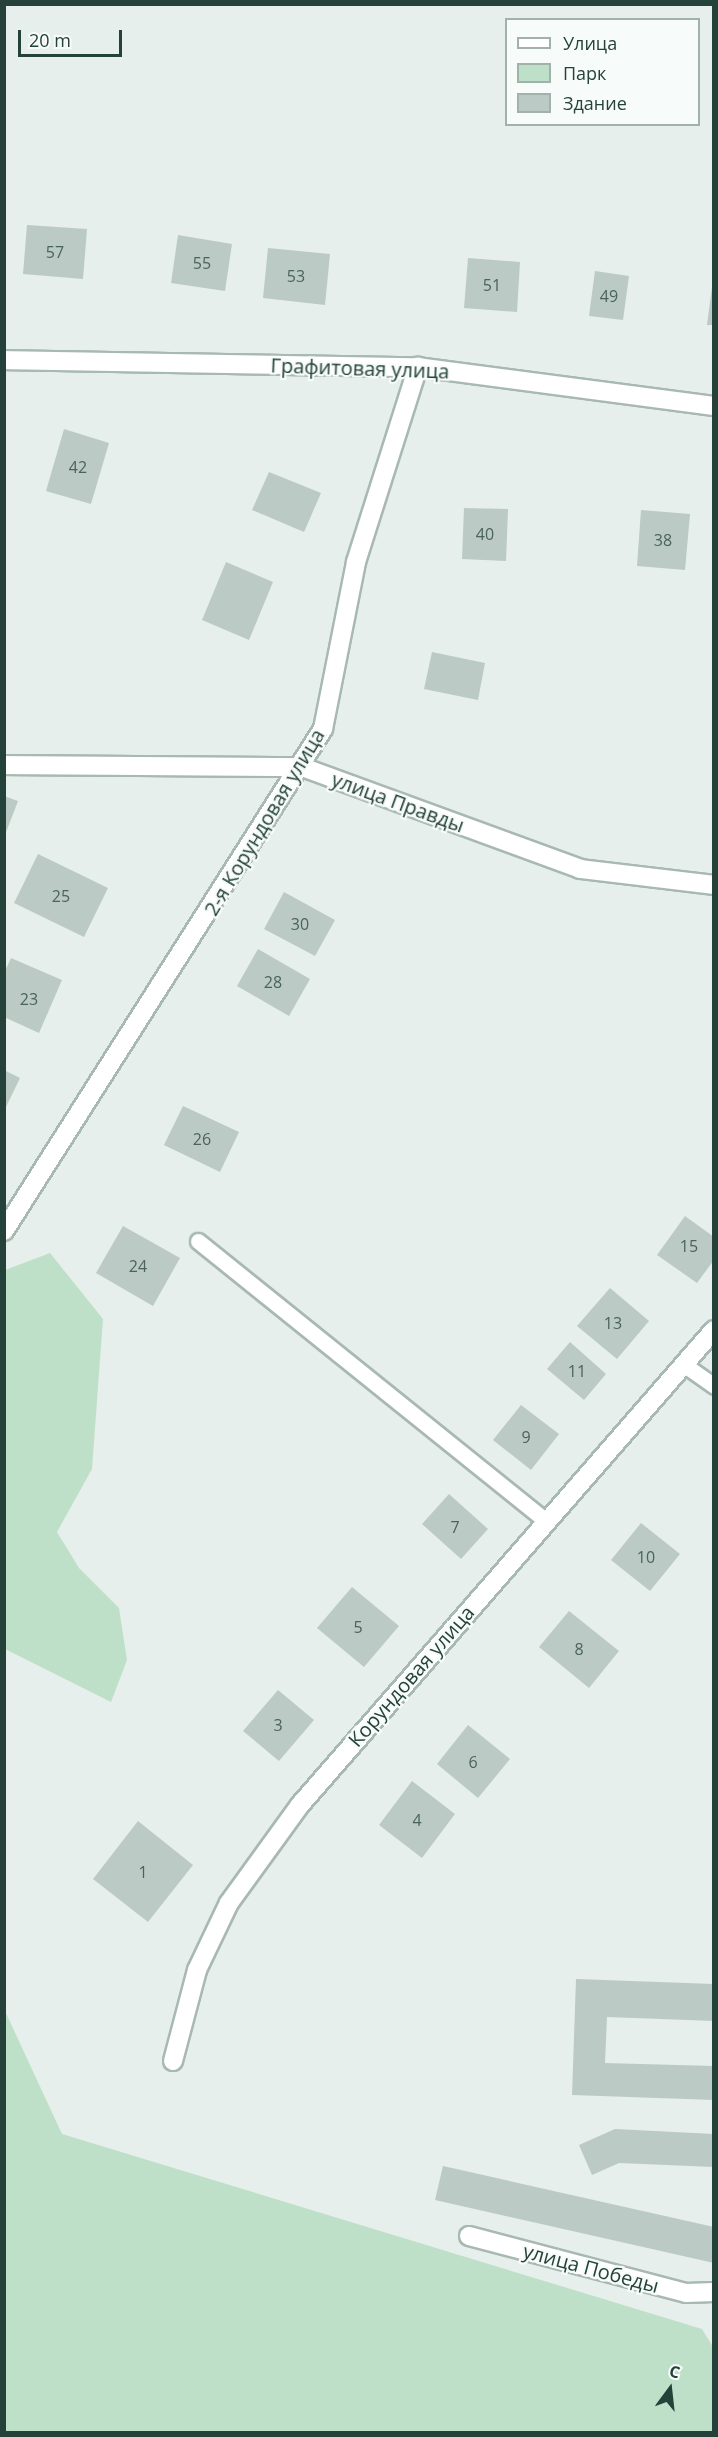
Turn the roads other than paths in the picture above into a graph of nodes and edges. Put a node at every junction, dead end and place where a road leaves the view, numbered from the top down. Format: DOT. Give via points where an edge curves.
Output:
graph roads {
  1 [pos="4,360"];
  2 [pos="418,367"];
  3 [pos="714,406"];
  4 [pos="4,765"];
  5 [pos="302,766"];
  6 [pos="714,885"];
  7 [pos="4,1231"];
  8 [pos="198,1241"];
  9 [pos="714,1330"];
  10 [pos="684,1364"];
  11 [pos="714,1386"];
  12 [pos="545,1520"];
  13 [pos="173,2061"];
  14 [pos="470,2236"];
  15 [pos="714,2292"];
  1 -- 2 [label="street, Графитовая улица"];
  2 -- 3 [label="street, Графитовая улица"];
  2 -- 5 [label="street, 2-я Корундовая улица" via="356,562 323,729"];
  4 -- 5 [label="street, улица Правды"];
  5 -- 6 [label="street, улица Правды" via="580,869"];
  5 -- 7 [label="street, 2-я Корундовая улица"];
  8 -- 12 [label="lane"];
  9 -- 10 [label="street, Корундовая улица"];
  10 -- 11 [label="lane"];
  10 -- 12 [label="street, Корундовая улица"];
  12 -- 13 [label="street, Корундовая улица" via="300,1805 229,1903 197,1970"];
  14 -- 15 [label="street, улица Победы" via="686,2293"];
}
